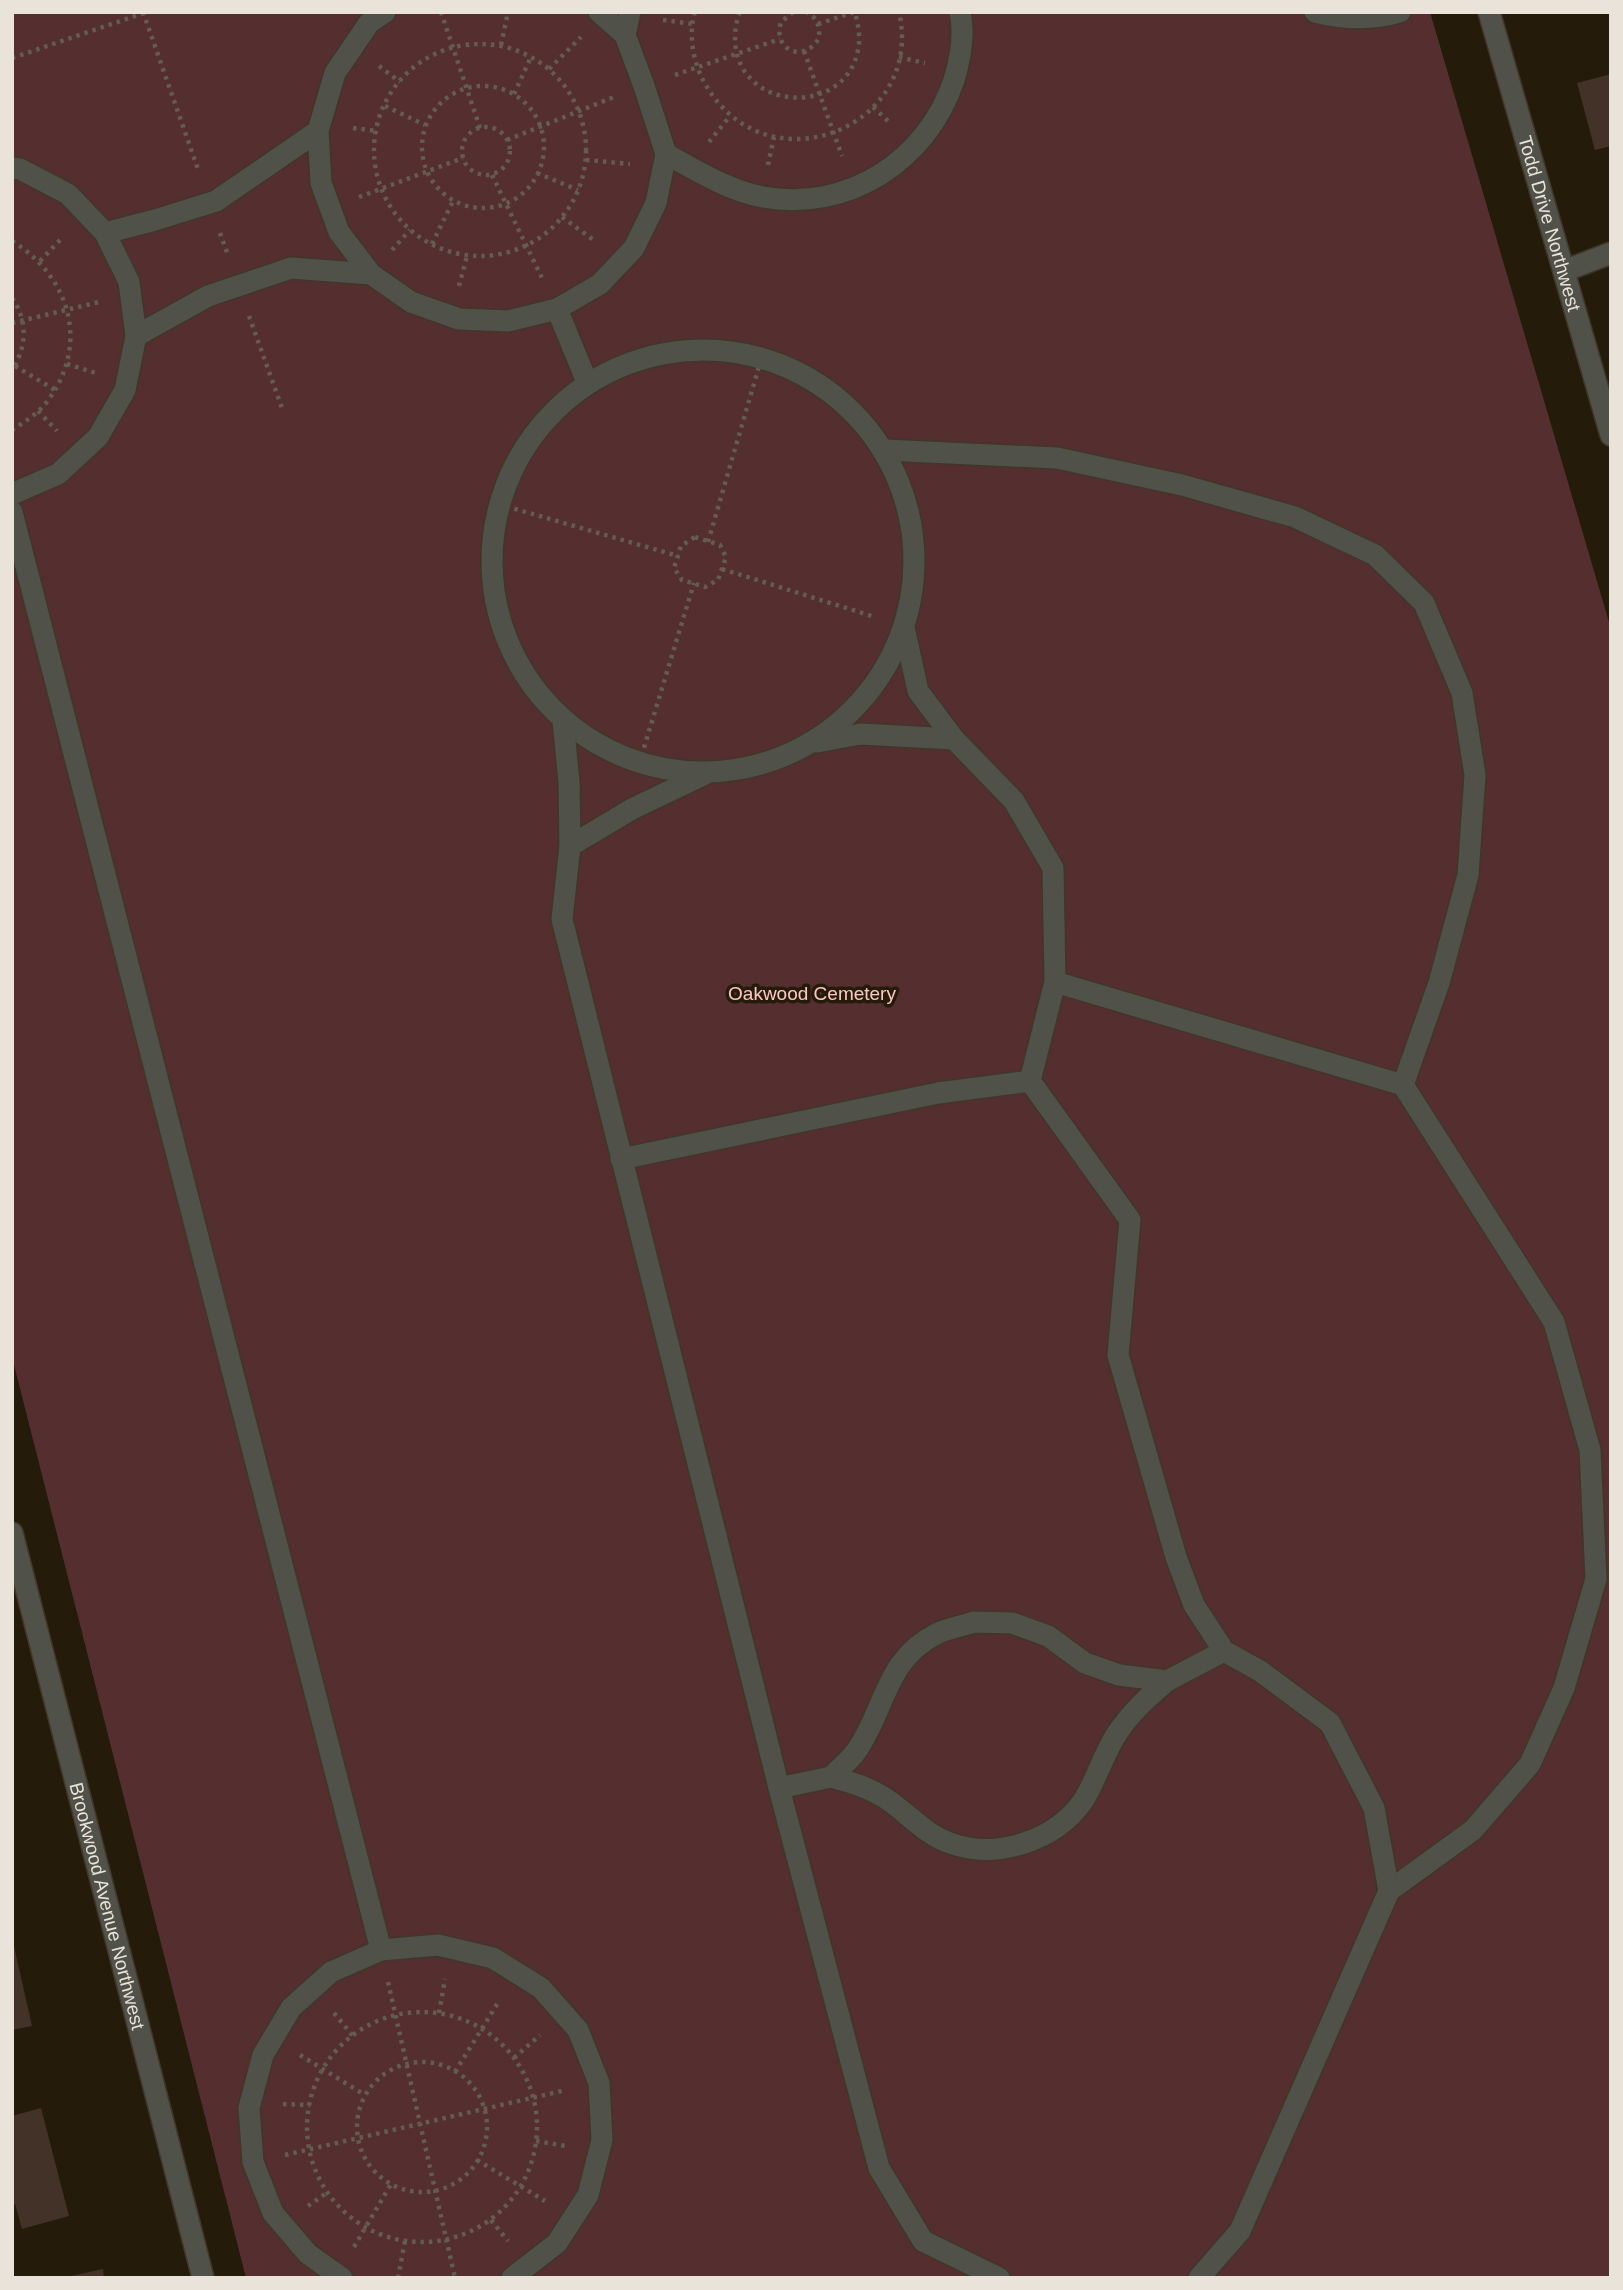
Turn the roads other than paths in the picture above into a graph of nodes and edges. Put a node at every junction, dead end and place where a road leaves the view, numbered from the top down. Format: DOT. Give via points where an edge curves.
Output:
graph roads {
  1 [pos="385,12"];
  2 [pos="630,12"];
  3 [pos="960,12"];
  4 [pos="1315,12"];
  5 [pos="1400,12"];
  6 [pos="1489,12"];
  7 [pos="601,14"];
  8 [pos="625,34"];
  9 [pos="318,131"];
  10 [pos="665,160"];
  11 [pos="12,168"];
  12 [pos="105,233"];
  13 [pos="1611,253"];
  14 [pos="1564,271"];
  15 [pos="371,274"];
  16 [pos="557,309"];
  17 [pos="136,336"];
  18 [pos="587,382"];
  19 [pos="1611,435"];
  20 [pos="884,450"];
  21 [pos="12,494"];
  22 [pos="12,512"];
  23 [pos="904,626"];
  24 [pos="563,721"];
  25 [pos="954,739"];
  26 [pos="813,742"];
  27 [pos="705,774"];
  28 [pos="569,846"];
  29 [pos="1055,982"];
  30 [pos="1030,1081"];
  31 [pos="1403,1085"];
  32 [pos="621,1158"];
  33 [pos="12,1533"];
  34 [pos="1224,1651"];
  35 [pos="1167,1681"];
  36 [pos="831,1777"];
  37 [pos="779,1788"];
  38 [pos="1389,1891"];
  39 [pos="381,1950"];
  40 [pos="340,2276"];
  41 [pos="203,2278"];
  42 [pos="512,2278"];
  43 [pos="999,2278"];
  44 [pos="1199,2278"];
  1 -- 9 [label="street" via="369,23 335,73"];
  2 -- 8 [label="street"];
  3 -- 10 [label="street" via="959,63 946,103 923,139 892,169 855,189 809,200 762,197"];
  4 -- 5 [label="street" via="1339,19"];
  6 -- 14 [label="street, Todd Drive Northwest"];
  7 -- 8 [label="street"];
  8 -- 10 [label="street"];
  9 -- 12 [label="street" via="216,201"];
  9 -- 15 [label="street" via="321,183 330,208 339,232"];
  10 -- 16 [label="street" via="656,203 634,248 600,284"];
  11 -- 12 [label="street" via="68,194"];
  12 -- 17 [label="street" via="129,282"];
  13 -- 14 [label="street"];
  14 -- 19 [label="street, Todd Drive Northwest"];
  15 -- 16 [label="street" via="411,302 459,319 508,321"];
  15 -- 17 [label="street" via="291,268 208,296"];
  16 -- 18 [label="street"];
  17 -- 21 [label="street" via="125,390 98,437 58,474"];
  18 -- 20 [label="street" via="642,357 690,349 762,356 810,377 852,409"];
  18 -- 24 [label="street" via="548,415 518,457 498,504 491,563 499,622 524,676"];
  20 -- 23 [label="street" via="908,505 915,566"];
  20 -- 31 [label="street" via="1057,458 1182,485 1295,517 1375,555 1424,603 1462,693 1475,775 1468,874 1439,984"];
  22 -- 39 [label="street"];
  23 -- 25 [label="street" via="918,691"];
  23 -- 26 [label="street" via="883,672 852,711"];
  24 -- 27 [label="street" via="599,747 639,764"];
  24 -- 28 [label="street"];
  25 -- 26 [label="street" via="860,734"];
  25 -- 29 [label="street" via="1014,801 1054,868"];
  26 -- 27 [label="street" via="761,765"];
  27 -- 28 [label="street"];
  28 -- 32 [label="street" via="562,919"];
  29 -- 30 [label="street"];
  29 -- 31 [label="street"];
  30 -- 32 [label="street" via="939,1093"];
  30 -- 34 [label="street" via="1130,1220 1118,1356 1181,1569 1194,1605"];
  31 -- 38 [label="street" via="1554,1322 1590,1450 1597,1579 1564,1688 1530,1765 1473,1830"];
  32 -- 37 [label="street"];
  33 -- 41 [label="street, Brookwood Avenue Northwest"];
  34 -- 35 [label="street"];
  34 -- 38 [label="street" via="1261,1671 1330,1723 1374,1808"];
  35 -- 36 [label="street" via="1119,1675 1085,1663 1048,1636 1012,1623 974,1622 937,1634 906,1657 885,1688 856,1752"];
  35 -- 36 [label="street" via="1116,1735 1082,1802 1056,1828 1023,1845 987,1850 951,1844 918,1825 886,1798"];
  36 -- 37 [label="street"];
  37 -- 43 [label="street" via="879,2168 923,2241"];
  38 -- 44 [label="street" via="1240,2231"];
  39 -- 40 [label="street" via="331,1972 291,2008 263,2055 249,2108 253,2162 273,2213 307,2255"];
  39 -- 42 [label="street" via="438,1945 493,1958 517,1972 541,1987 578,2031 599,2083 602,2140 587,2194 557,2242"];
}
